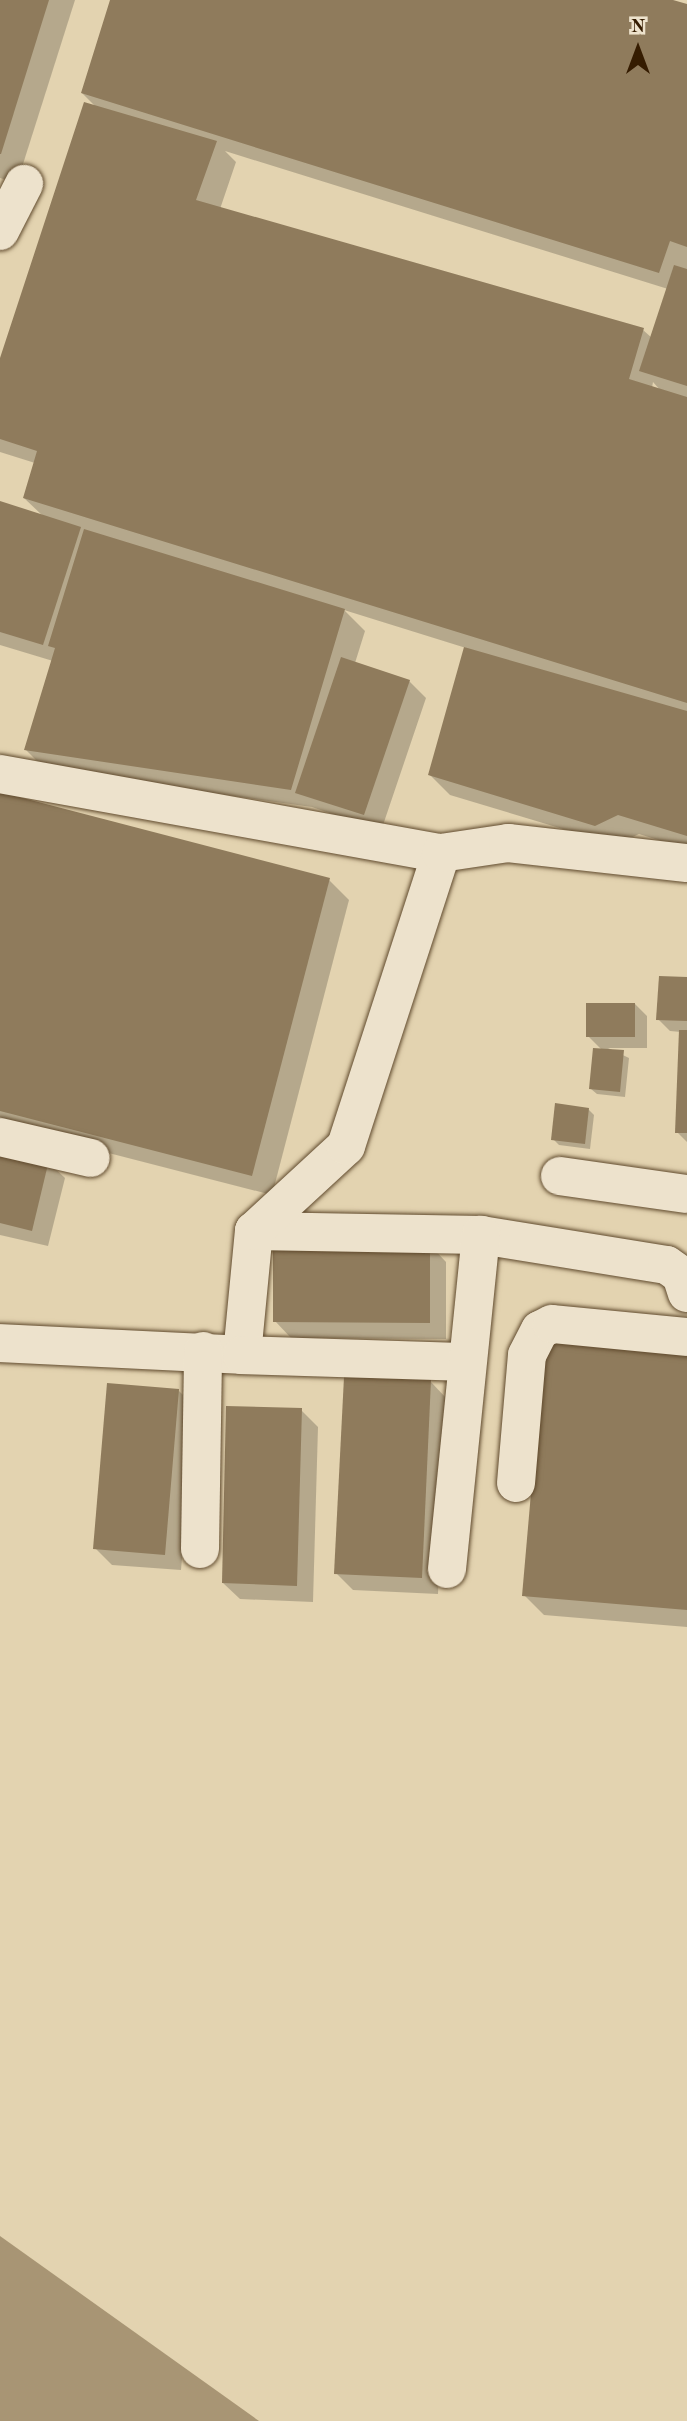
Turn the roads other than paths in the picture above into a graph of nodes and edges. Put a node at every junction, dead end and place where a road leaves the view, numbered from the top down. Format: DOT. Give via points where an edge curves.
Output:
graph roads {
  1 [pos="24,184"];
  2 [pos="0,232"];
  3 [pos="0,774"];
  4 [pos="441,853"];
  5 [pos="687,863"];
  6 [pos="0,1137"];
  7 [pos="91,1157"];
  8 [pos="560,1176"];
  9 [pos="687,1194"];
  10 [pos="254,1231"];
  11 [pos="481,1235"];
  12 [pos="687,1293"];
  13 [pos="687,1337"];
  14 [pos="0,1343"];
  15 [pos="203,1351"];
  16 [pos="242,1355"];
  17 [pos="466,1362"];
  18 [pos="516,1483"];
  19 [pos="200,1549"];
  20 [pos="447,1569"];
  1 -- 2 [label="street"];
  3 -- 4 [label="street"];
  4 -- 5 [label="street" via="508,843"];
  4 -- 10 [label="street" via="346,1146"];
  6 -- 7 [label="street"];
  8 -- 9 [label="street"];
  10 -- 11 [label="street"];
  10 -- 16 [label="street"];
  11 -- 12 [label="street" via="667,1265 681,1275"];
  11 -- 17 [label="street"];
  13 -- 18 [label="street" via="552,1324 540,1330 527,1355"];
  14 -- 15 [label="street"];
  15 -- 16 [label="street"];
  15 -- 19 [label="street"];
  16 -- 17 [label="street"];
  17 -- 20 [label="street"];
}
